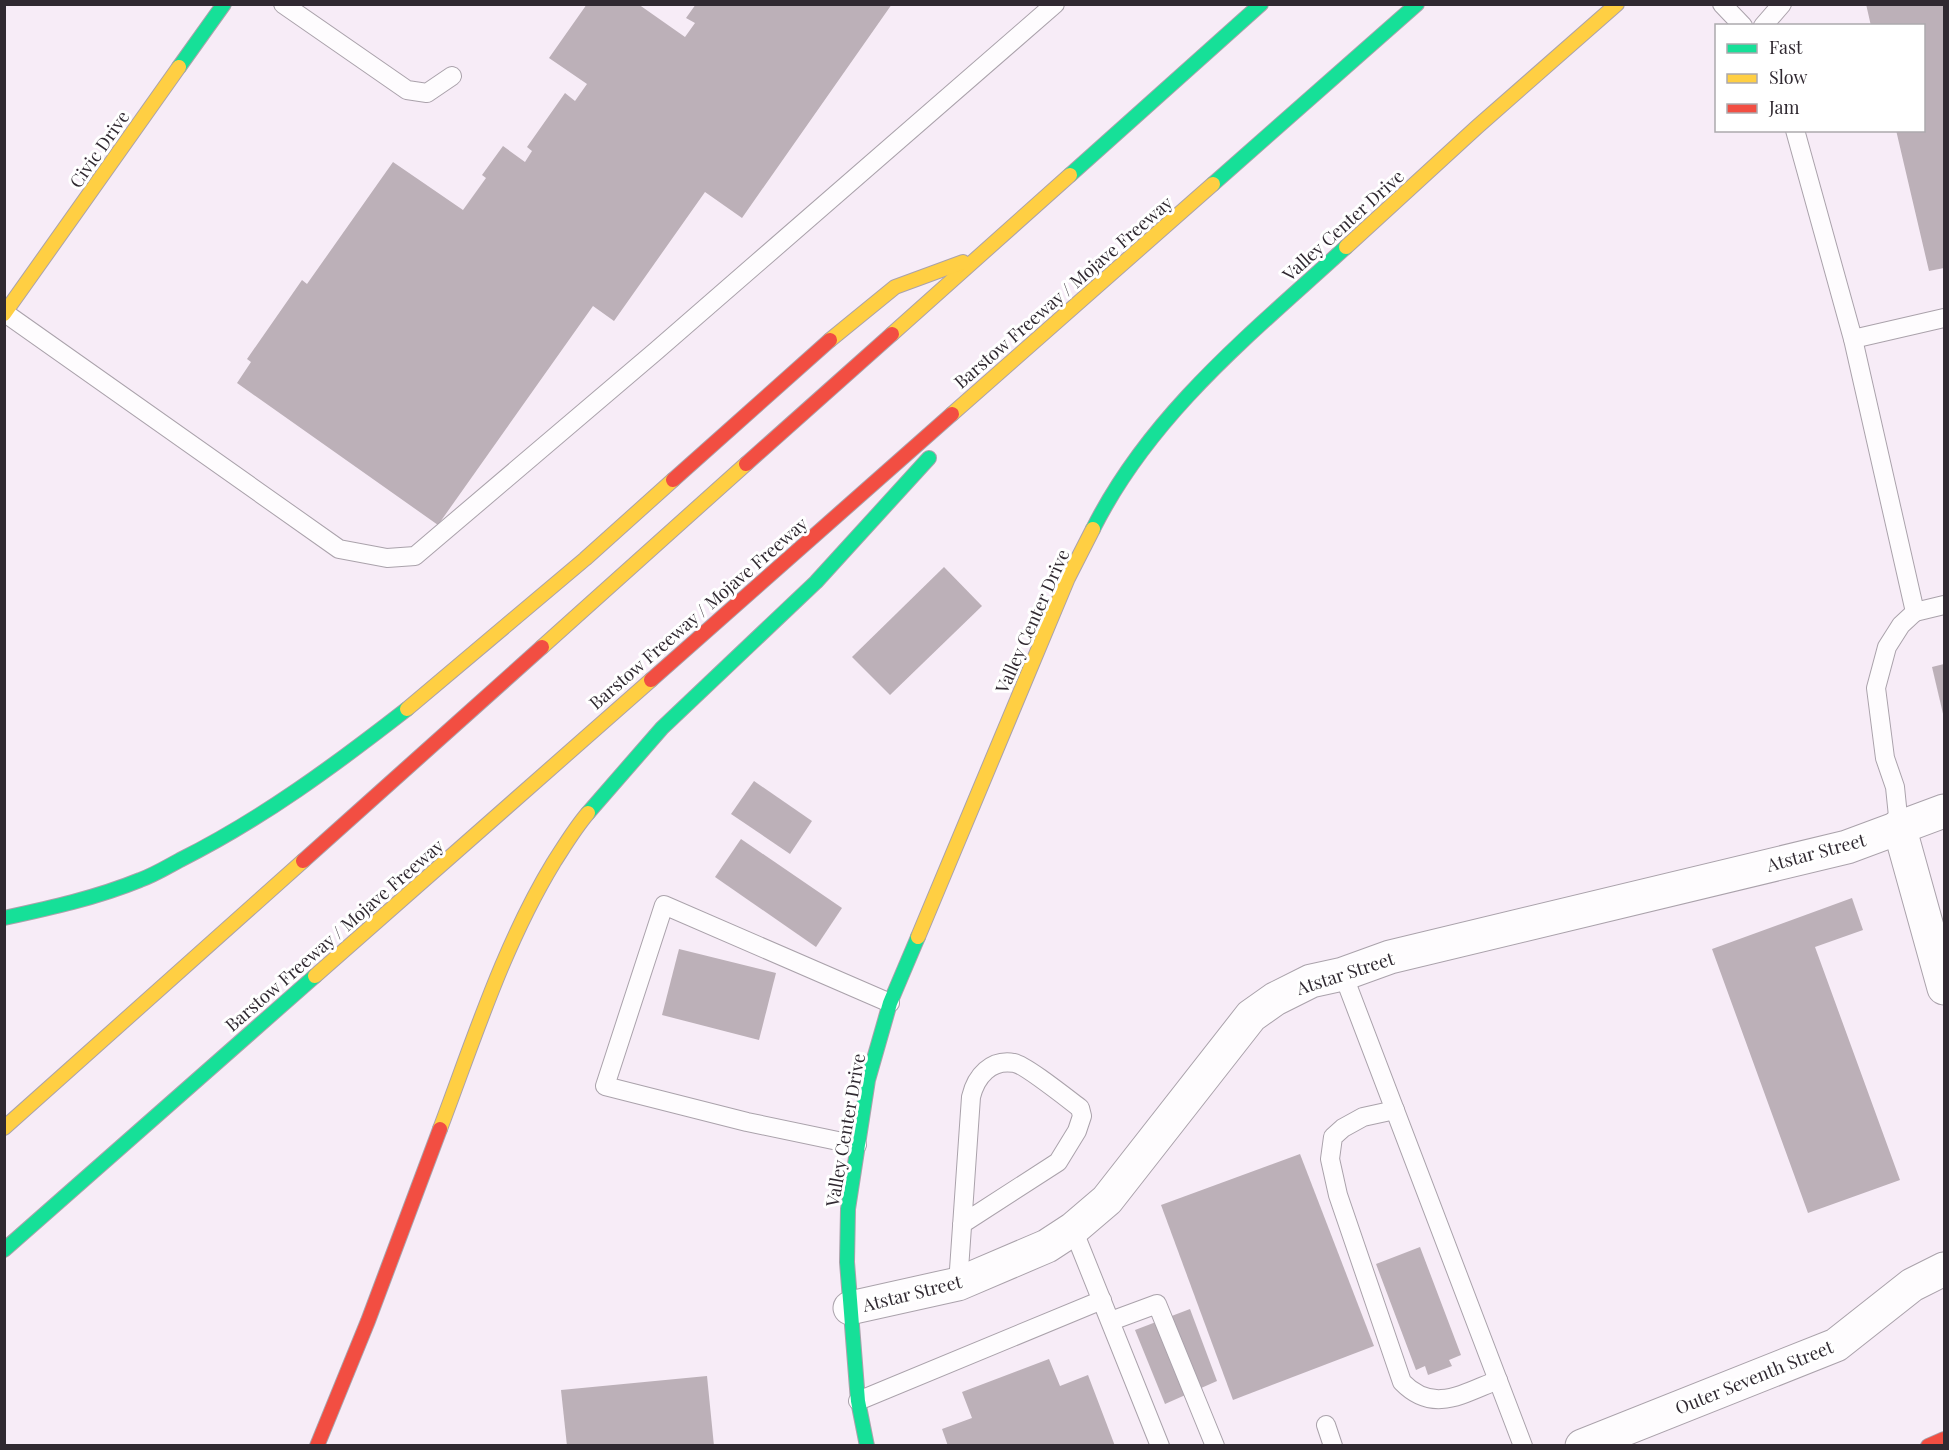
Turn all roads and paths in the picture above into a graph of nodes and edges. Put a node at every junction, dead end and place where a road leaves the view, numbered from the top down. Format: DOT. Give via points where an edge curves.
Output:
graph roads {
  1 [pos="224,4"];
  2 [pos="283,4"];
  3 [pos="1055,4"];
  4 [pos="1261,4"];
  5 [pos="1417,4"];
  6 [pos="1617,4"];
  7 [pos="1722,4"];
  8 [pos="1782,4"];
  9 [pos="1741,24"];
  10 [pos="1765,24"];
  11 [pos="452,76"];
  12 [pos="1796,132"];
  13 [pos="982,255"];
  14 [pos="5,313"];
  15 [pos="1944,318"];
  16 [pos="1040,335"];
  17 [pos="1853,339"];
  18 [pos="952,432"];
  19 [pos="936,450"];
  20 [pos="1944,605"];
  21 [pos="1916,612"];
  22 [pos="1944,811"];
  23 [pos="1899,826"];
  24 [pos="4,918"];
  25 [pos="1343,974"];
  26 [pos="1944,988"];
  27 [pos="890,1003"];
  28 [pos="1395,1110"];
  29 [pos="4,1128"];
  30 [pos="857,1145"];
  31 [pos="962,1224"];
  32 [pos="1073,1228"];
  33 [pos="4,1250"];
  34 [pos="1944,1269"];
  35 [pos="958,1284"];
  36 [pos="1102,1300"];
  37 [pos="850,1308"];
  38 [pos="1111,1321"];
  39 [pos="1498,1380"];
  40 [pos="858,1401"];
  41 [pos="1326,1425"];
  42 [pos="1944,1439"];
  43 [pos="317,1446"];
  44 [pos="867,1446"];
  45 [pos="1160,1446"];
  46 [pos="1215,1446"];
  47 [pos="1334,1446"];
  48 [pos="1523,1446"];
  49 [pos="1582,1446"];
  50 [pos="1928,1446"];
  1 -- 14 [label="main road, Civic Drive"];
  2 -- 11 [label="lane" via="407,90 427,93"];
  3 -- 14 [label="lane" via="415,556 387,558 339,549"];
  4 -- 13 [label="main road"];
  5 -- 16 [label="main road, Barstow Freeway / Mojave Freeway"];
  6 -- 27 [label="main road, Valley Center Drive" via="1201,380 1142,448 1106,502 1068,579"];
  7 -- 9 [label="lane"];
  8 -- 10 [label="lane"];
  12 -- 17 [label="lane"];
  13 -- 24 [label="main road" via="895,287 423,696 265,813 141,880 85,900"];
  13 -- 29 [label="main road"];
  15 -- 17 [label="lane"];
  16 -- 18 [label="main road"];
  16 -- 33 [label="main road, Barstow Freeway / Mojave Freeway"];
  17 -- 21 [label="lane"];
  19 -- 43 [label="main road" via="816,582 662,728 578,824 533,897 495,984"];
  20 -- 21 [label="lane"];
  21 -- 23 [label="lane" via="1900,625 1887,647 1876,688"];
  22 -- 23 [label="street, Atstar Street"];
  23 -- 25 [label="street, Atstar Street" via="1847,847 1390,957"];
  23 -- 26 [label="street"];
  25 -- 28 [label="lane"];
  25 -- 32 [label="street, Atstar Street" via="1311,981 1251,1016 1107,1200"];
  27 -- 30 [label="main road, Valley Center Drive" via="868,1080"];
  27 -- 30 [label="lane" via="664,905 605,1086"];
  28 -- 39 [label="lane"];
  28 -- 39 [label="lane" via="1364,1117 1343,1128 1334,1137 1330,1159 1338,1195 1402,1382 1413,1394 1431,1401"];
  30 -- 37 [label="main road, Valley Center Drive" via="848,1209"];
  31 -- 31 [label="lane" via="974,1084 995,1063 1016,1063 1080,1108 1082,1116 1077,1131 1058,1162"];
  31 -- 35 [label="lane"];
  32 -- 35 [label="street, Atstar Street" via="1047,1246"];
  32 -- 36 [label="lane"];
  34 -- 49 [label="street, Outer Seventh Street" via="1912,1285 1836,1345"];
  35 -- 37 [label="street, Atstar Street"];
  36 -- 38 [label="lane"];
  36 -- 40 [label="lane"];
  37 -- 40 [label="main road, Valley Center Drive"];
  38 -- 45 [label="lane"];
  38 -- 46 [label="lane" via="1157,1304"];
  39 -- 48 [label="lane"];
  40 -- 44 [label="main road, Valley Center Drive"];
  41 -- 47 [label="lane"];
  42 -- 50 [label="main road"];
}
